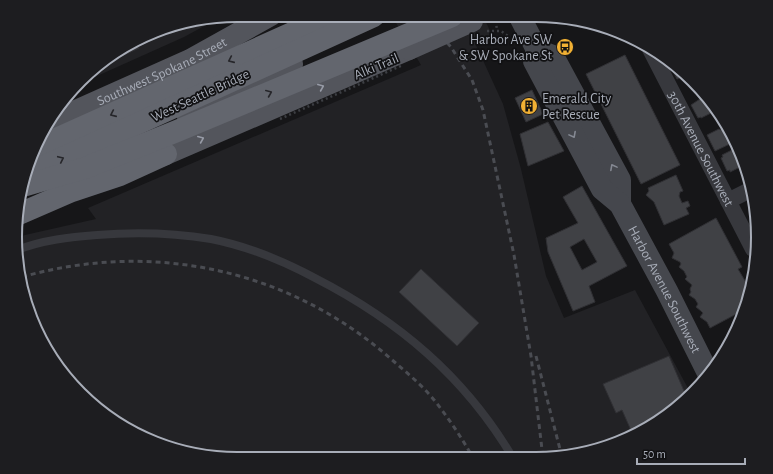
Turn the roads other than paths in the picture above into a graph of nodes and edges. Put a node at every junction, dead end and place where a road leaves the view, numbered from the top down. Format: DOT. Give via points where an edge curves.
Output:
graph roads {
  1 [pos="258,22"];
  2 [pos="290,22"];
  3 [pos="317,22"];
  4 [pos="369,22"];
  5 [pos="370,22"];
  6 [pos="473,22"];
  7 [pos="474,22"];
  8 [pos="523,22"];
  9 [pos="655,58"];
  10 [pos="190,60"];
  11 [pos="57,119"];
  12 [pos="43,145"];
  13 [pos="166,154"];
  14 [pos="32,172"];
  15 [pos="28,184"];
  16 [pos="746,192"];
  17 [pos="26,196"];
  18 [pos="26,197"];
  19 [pos="728,201"];
  20 [pos="24,212"];
  21 [pos="751,245"];
  22 [pos="22,249"];
  23 [pos="706,369"];
  24 [pos="509,452"];
  1 -- 10 [label="main road, Southwest Spokane Street"];
  2 -- 10 [label="main road"];
  3 -- 12 [label="highway, West Seattle Bridge, one-way"];
  14 -- 4 [label="highway, West Seattle Bridge, one-way"];
  5 -- 17 [label="main road" via="180,121"];
  15 -- 6 [label="highway, one-way, bridge" via="85,168"];
  13 -- 7 [label="main road, one-way, bridge" via="409,56"];
  8 -- 23 [label="main road, Harbor Avenue Southwest" via="537,50 534,61 602,189 620,204"];
  9 -- 19 [label="street, 30th Avenue Southwest"];
  10 -- 11 [label="main road, Southwest Spokane Street"];
  13 -- 18 [label="main road"];
  13 -- 20 [label="highway"];
  16 -- 19 [label="street"];
  19 -- 21 [label="street, 30th Avenue Southwest"];
  22 -- 24 [label="lane" via="66,237 122,233 169,234 212,240 251,250 296,268 339,290 384,318 421,347 451,375 480,408"];
}
